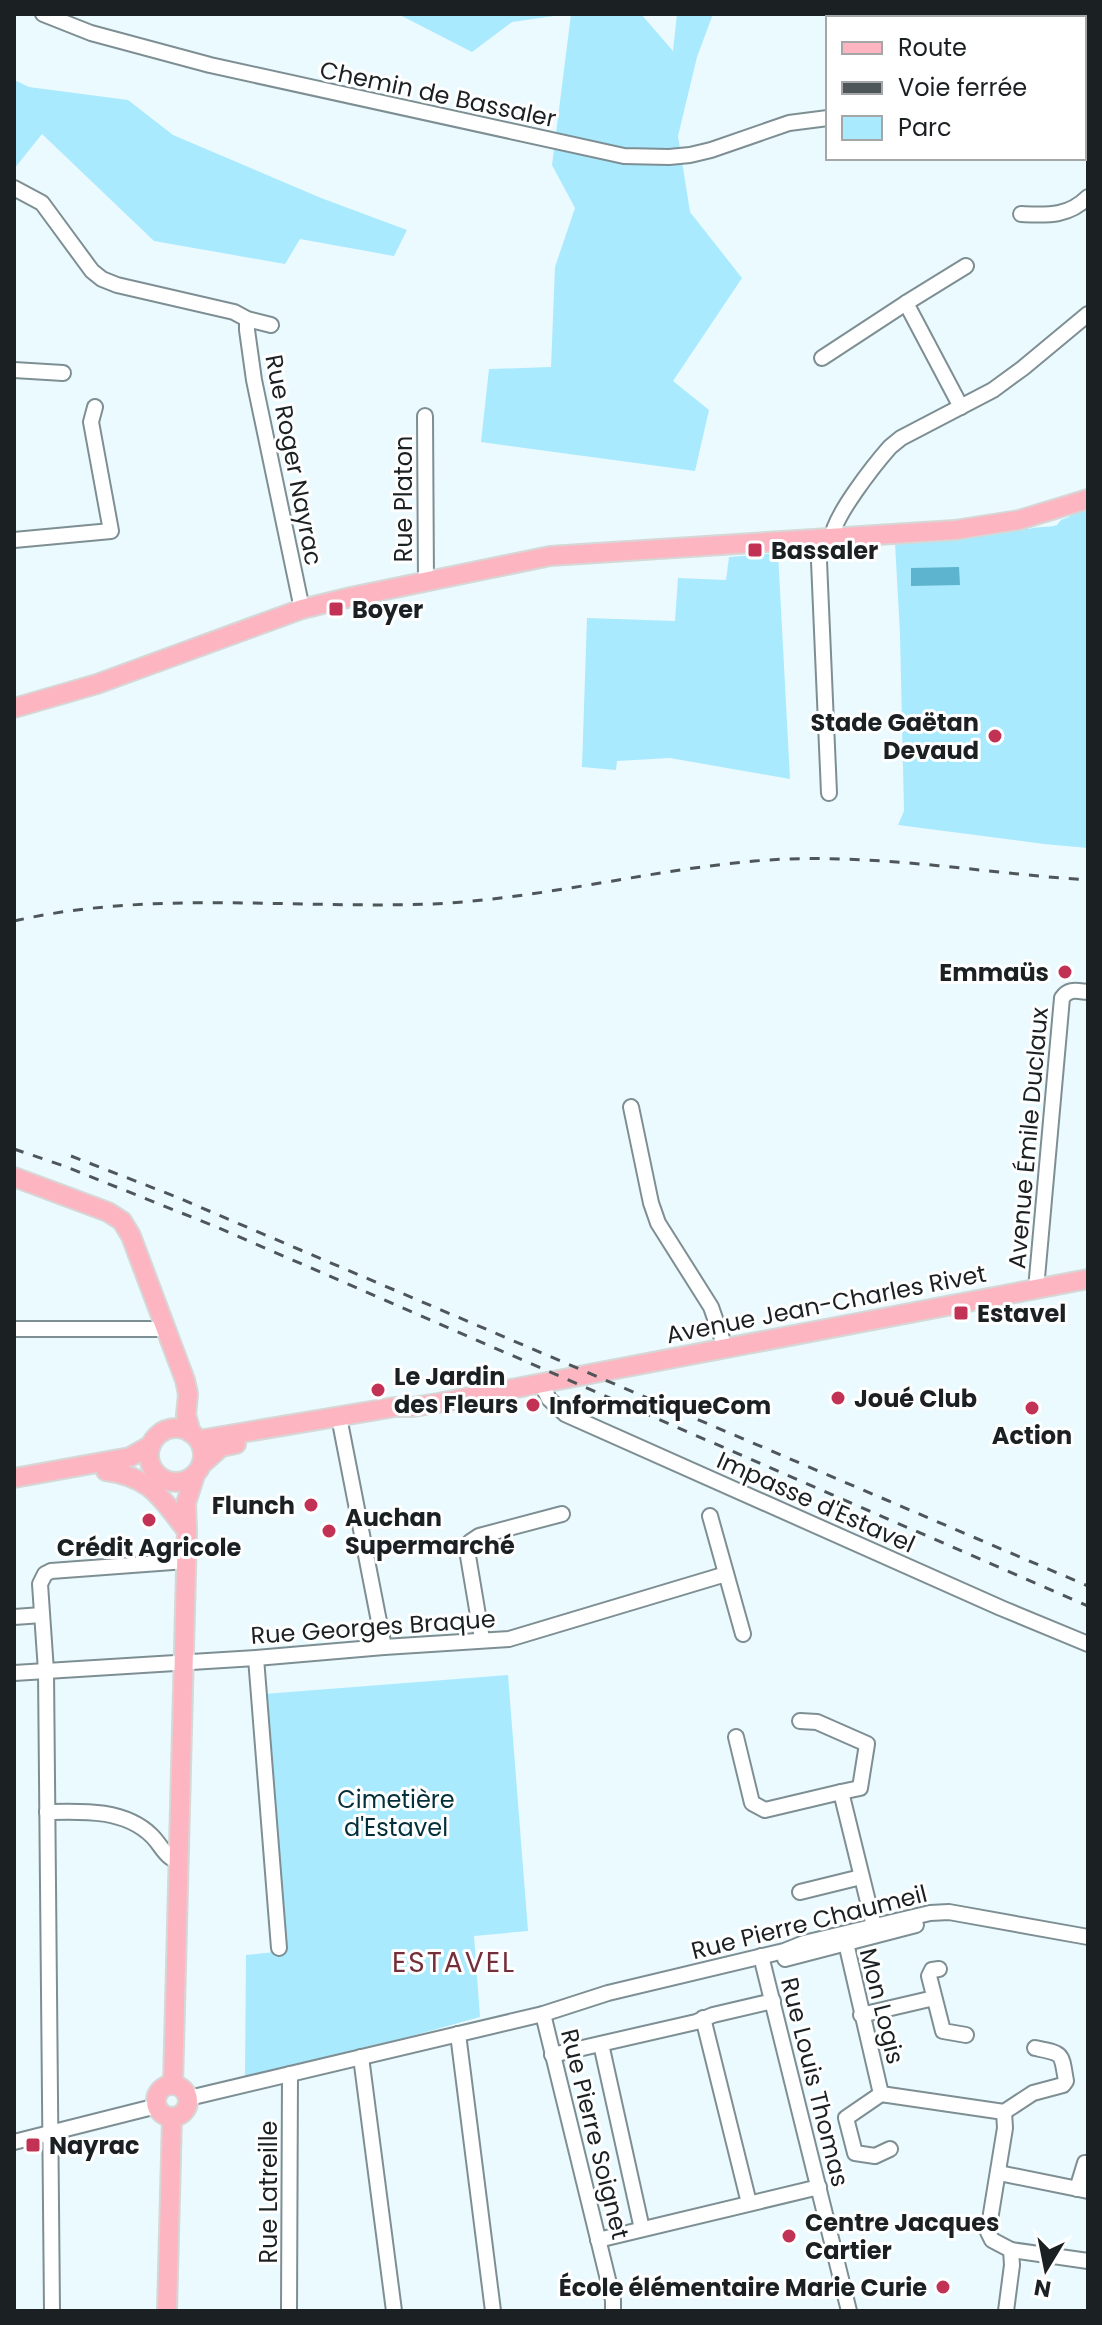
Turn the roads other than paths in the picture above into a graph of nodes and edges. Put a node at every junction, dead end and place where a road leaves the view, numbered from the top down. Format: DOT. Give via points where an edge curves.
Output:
graph roads {
  1 [pos="43,14"];
  2 [pos="826,118"];
  3 [pos="14,188"];
  4 [pos="1088,197"];
  5 [pos="1021,214"];
  6 [pos="966,266"];
  7 [pos="906,303"];
  8 [pos="1088,314"];
  9 [pos="247,319"];
  10 [pos="271,325"];
  11 [pos="822,358"];
  12 [pos="14,370"];
  13 [pos="63,373"];
  14 [pos="95,407"];
  15 [pos="961,407"];
  16 [pos="425,416"];
  17 [pos="1088,499"];
  18 [pos="826,538"];
  19 [pos="14,540"];
  20 [pos="426,583"];
  21 [pos="302,609"];
  22 [pos="14,708"];
  23 [pos="829,793"];
  24 [pos="1088,992"];
  25 [pos="631,1107"];
  26 [pos="14,1177"];
  27 [pos="1088,1279"];
  28 [pos="1036,1289"];
  29 [pos="14,1329"];
  30 [pos="166,1329"];
  31 [pos="725,1347"];
  32 [pos="541,1383"];
  33 [pos="187,1388"];
  34 [pos="340,1421"];
  35 [pos="195,1436"];
  36 [pos="157,1438"];
  37 [pos="198,1469"];
  38 [pos="106,1471"];
  39 [pos="160,1476"];
  40 [pos="14,1478"];
  41 [pos="14,1487"];
  42 [pos="186,1503"];
  43 [pos="562,1514"];
  44 [pos="710,1516"];
  45 [pos="187,1531"];
  46 [pos="186,1561"];
  47 [pos="726,1574"];
  48 [pos="42,1615"];
  49 [pos="14,1617"];
  50 [pos="743,1634"];
  51 [pos="482,1639"];
  52 [pos="1088,1644"];
  53 [pos="384,1647"];
  54 [pos="256,1658"];
  55 [pos="184,1663"];
  56 [pos="46,1671"];
  57 [pos="14,1673"];
  58 [pos="800,1721"];
  59 [pos="736,1737"];
  60 [pos="841,1792"];
  61 [pos="47,1812"];
  62 [pos="152,1836"];
  63 [pos="180,1848"];
  64 [pos="861,1877"];
  65 [pos="800,1892"];
  66 [pos="870,1932"];
  67 [pos="831,1937"];
  68 [pos="1088,1937"];
  69 [pos="846,1943"];
  70 [pos="1088,1944"];
  71 [pos="279,1948"];
  72 [pos="762,1959"];
  73 [pos="939,1969"];
  74 [pos="934,1998"];
  75 [pos="773,2001"];
  76 [pos="543,2014"];
  77 [pos="861,2015"];
  78 [pos="703,2018"];
  79 [pos="458,2034"];
  80 [pos="966,2035"];
  81 [pos="601,2044"];
  82 [pos="1035,2048"];
  83 [pos="552,2055"];
  84 [pos="361,2057"];
  85 [pos="290,2074"];
  86 [pos="173,2085"];
  87 [pos="881,2094"];
  88 [pos="189,2098"];
  89 [pos="157,2106"];
  90 [pos="1004,2112"];
  91 [pos="172,2117"];
  92 [pos="50,2133"];
  93 [pos="14,2142"];
  94 [pos="890,2149"];
  95 [pos="1088,2163"];
  96 [pos="999,2173"];
  97 [pos="819,2187"];
  98 [pos="1082,2190"];
  99 [pos="749,2203"];
  100 [pos="642,2229"];
  101 [pos="598,2240"];
  102 [pos="1011,2250"];
  103 [pos="1088,2261"];
  104 [pos="52,2311"];
  105 [pos="167,2311"];
  106 [pos="289,2311"];
  107 [pos="394,2311"];
  108 [pos="493,2311"];
  109 [pos="613,2311"];
  110 [pos="849,2311"];
  111 [pos="1006,2311"];
  1 -- 2 [label="street, Chemin de Bassaler" via="91,33 210,65 624,156 690,155 789,123"];
  3 -- 9 [label="street, Rue Roger Nayrac" via="42,203 102,279"];
  4 -- 5 [label="street" via="1057,215"];
  6 -- 7 [label="street"];
  7 -- 11 [label="street"];
  7 -- 15 [label="street"];
  8 -- 15 [label="street" via="993,390"];
  9 -- 10 [label="street, Rue Roger Nayrac"];
  9 -- 21 [label="street, Rue Roger Nayrac" via="254,380"];
  12 -- 13 [label="street"];
  14 -- 19 [label="street" via="91,422 111,531"];
  15 -- 18 [label="street" via="890,447"];
  16 -- 20 [label="street, Rue Platon"];
  17 -- 18 [label="main road" via="1019,520 955,530"];
  18 -- 20 [label="main road" via="550,556"];
  18 -- 23 [label="street"];
  20 -- 21 [label="main road"];
  21 -- 22 [label="main road" via="97,684"];
  24 -- 28 [label="street, Avenue Émile Duclaux" via="1072,990 1062,998"];
  25 -- 31 [label="street" via="658,1223 711,1307"];
  26 -- 30 [label="main road" via="122,1221"];
  27 -- 28 [label="main road, Avenue Jean-Charles Rivet"];
  28 -- 31 [label="main road, Avenue Jean-Charles Rivet"];
  29 -- 30 [label="street"];
  30 -- 33 [label="main road"];
  31 -- 32 [label="main road, Avenue Jean-Charles Rivet"];
  32 -- 34 [label="main road, Avenue Jean-Charles Rivet" via="413,1407 391,1416"];
  32 -- 52 [label="street, Impasse d'Estavel" via="565,1414"];
  33 -- 35 [label="main road" via="186,1415"];
  33 -- 36 [label="main road"];
  34 -- 35 [label="main road"];
  34 -- 37 [label="main road" via="221,1447"];
  34 -- 53 [label="street"];
  35 -- 36 [label="main road" via="177,1428"];
  35 -- 37 [label="main road" via="203,1450"];
  36 -- 39 [label="main road" via="149,1454"];
  36 -- 40 [label="main road" via="130,1457"];
  37 -- 39 [label="main road" via="181,1482"];
  37 -- 42 [label="main road"];
  38 -- 39 [label="main road" via="138,1466"];
  38 -- 41 [label="main road"];
  38 -- 45 [label="main road" via="148,1485"];
  39 -- 42 [label="main road"];
  42 -- 45 [label="main road"];
  43 -- 51 [label="street" via="470,1542"];
  44 -- 47 [label="street"];
  45 -- 46 [label="main road"];
  46 -- 48 [label="street" via="51,1571 40,1584"];
  46 -- 55 [label="main road"];
  47 -- 50 [label="street"];
  47 -- 51 [label="street, Rue Georges Braque" via="534,1633"];
  48 -- 49 [label="street"];
  48 -- 56 [label="street"];
  51 -- 53 [label="street, Rue Georges Braque"];
  53 -- 54 [label="street, Rue Georges Braque"];
  54 -- 55 [label="street, Rue Georges Braque"];
  54 -- 71 [label="street"];
  55 -- 56 [label="street, Rue Georges Braque"];
  55 -- 63 [label="main road"];
  56 -- 57 [label="street, Rue Georges Braque"];
  56 -- 61 [label="street"];
  58 -- 60 [label="street" via="817,1722 867,1744 860,1788"];
  59 -- 60 [label="street" via="752,1803 765,1810"];
  60 -- 64 [label="street"];
  61 -- 62 [label="street" via="120,1817"];
  61 -- 92 [label="street"];
  62 -- 63 [label="street"];
  62 -- 63 [label="street" via="167,1856"];
  63 -- 86 [label="main road"];
  64 -- 65 [label="street"];
  64 -- 66 [label="street"];
  66 -- 67 [label="street, Rue Pierre Chaumeil"];
  66 -- 68 [label="street, Rue Pierre Chaumeil" via="949,1912"];
  66 -- 69 [label="street, Rue Pierre Chaumeil"];
  66 -- 70 [label="street, Rue Pierre Chaumeil" via="958,1918"];
  67 -- 69 [label="street, Mon Logis"];
  67 -- 72 [label="street, Rue Pierre Chaumeil"];
  69 -- 72 [label="street, Rue Pierre Chaumeil"];
  69 -- 77 [label="street, Mon Logis"];
  72 -- 75 [label="street, Rue Louis Thomas"];
  72 -- 76 [label="street, Rue Pierre Chaumeil" via="608,1993"];
  73 -- 74 [label="street" via="929,1976"];
  74 -- 77 [label="street"];
  74 -- 80 [label="street" via="943,2031"];
  75 -- 78 [label="street"];
  75 -- 97 [label="street, Rue Louis Thomas"];
  76 -- 79 [label="street, Rue Pierre Chaumeil"];
  76 -- 83 [label="street, Rue Pierre Soignet"];
  77 -- 87 [label="street, Mon Logis"];
  78 -- 81 [label="street"];
  78 -- 99 [label="street"];
  79 -- 84 [label="street, Rue Pierre Chaumeil"];
  79 -- 108 [label="street"];
  81 -- 83 [label="street"];
  81 -- 100 [label="street"];
  82 -- 90 [label="street" via="1061,2056 1066,2081 1033,2093"];
  83 -- 101 [label="street, Rue Pierre Soignet"];
  84 -- 85 [label="street, Rue Pierre Chaumeil"];
  84 -- 107 [label="street"];
  85 -- 88 [label="street, Rue Pierre Chaumeil"];
  85 -- 106 [label="street, Rue Latreille"];
  86 -- 88 [label="main road"];
  86 -- 89 [label="main road" via="160,2091"];
  87 -- 90 [label="street, Mon Logis"];
  87 -- 94 [label="street, Mon Logis" via="846,2118 855,2153 875,2156"];
  88 -- 91 [label="main road" via="183,2114"];
  89 -- 91 [label="main road"];
  89 -- 92 [label="street"];
  90 -- 96 [label="street"];
  91 -- 105 [label="main road"];
  92 -- 93 [label="street"];
  92 -- 104 [label="street"];
  95 -- 98 [label="street"];
  96 -- 98 [label="street"];
  96 -- 102 [label="street" via="988,2232"];
  97 -- 99 [label="street"];
  97 -- 110 [label="street, Rue Louis Thomas"];
  99 -- 100 [label="street"];
  100 -- 101 [label="street"];
  101 -- 109 [label="street, Rue Pierre Soignet"];
  102 -- 103 [label="street"];
  102 -- 111 [label="street"];
}
